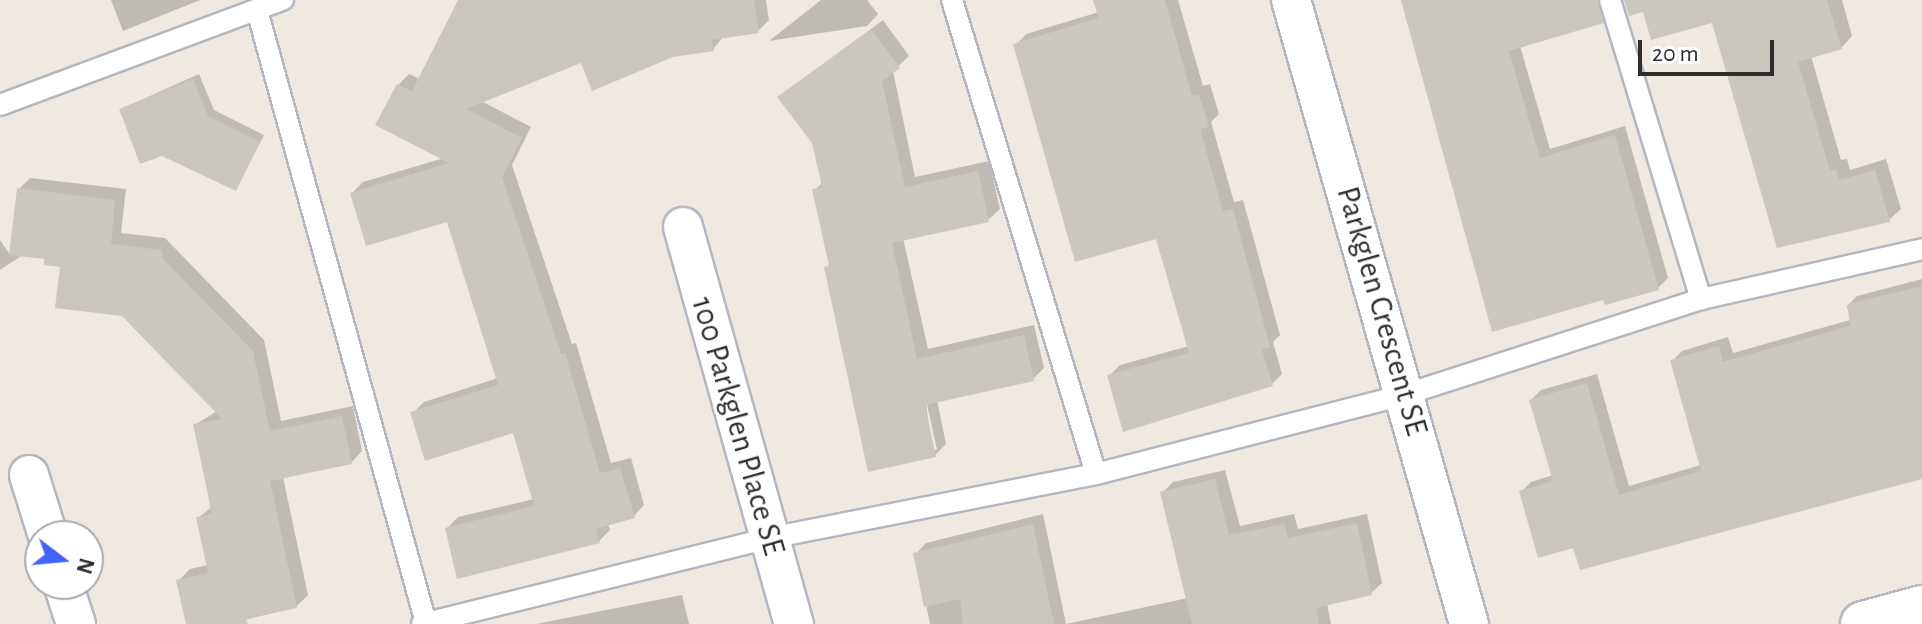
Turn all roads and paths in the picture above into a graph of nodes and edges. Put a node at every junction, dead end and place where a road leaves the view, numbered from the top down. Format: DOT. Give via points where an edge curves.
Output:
graph roads {
  1 [pos="283,0"];
  2 [pos="952,0"];
  3 [pos="1291,0"];
  4 [pos="1610,0"];
  5 [pos="257,10"];
  6 [pos="0,105"];
  7 [pos="683,227"];
  8 [pos="1922,249"];
  9 [pos="1701,299"];
  10 [pos="1407,394"];
  11 [pos="1096,474"];
  12 [pos="29,475"];
  13 [pos="43,520"];
  14 [pos="770,538"];
  15 [pos="68,600"];
  16 [pos="1922,608"];
  17 [pos="76,624"];
  18 [pos="424,624"];
  19 [pos="794,624"];
  20 [pos="1469,624"];
  21 [pos="1863,624"];
  1 -- 5 [label="lane"];
  2 -- 11 [label="lane"];
  3 -- 10 [label="street, Parkglen Crescent SE"];
  4 -- 9 [label="lane"];
  5 -- 6 [label="lane"];
  5 -- 18 [label="lane"];
  7 -- 14 [label="street, 100 Parkglen Place SE"];
  8 -- 9 [label="lane"];
  9 -- 10 [label="lane"];
  10 -- 11 [label="lane"];
  10 -- 20 [label="street, Parkglen Crescent SE"];
  11 -- 14 [label="lane"];
  12 -- 13 [label="street"];
  14 -- 18 [label="lane"];
  14 -- 19 [label="street, 100 Parkglen Place SE"];
  15 -- 17 [label="street"];
  16 -- 21 [label="street"];
}
